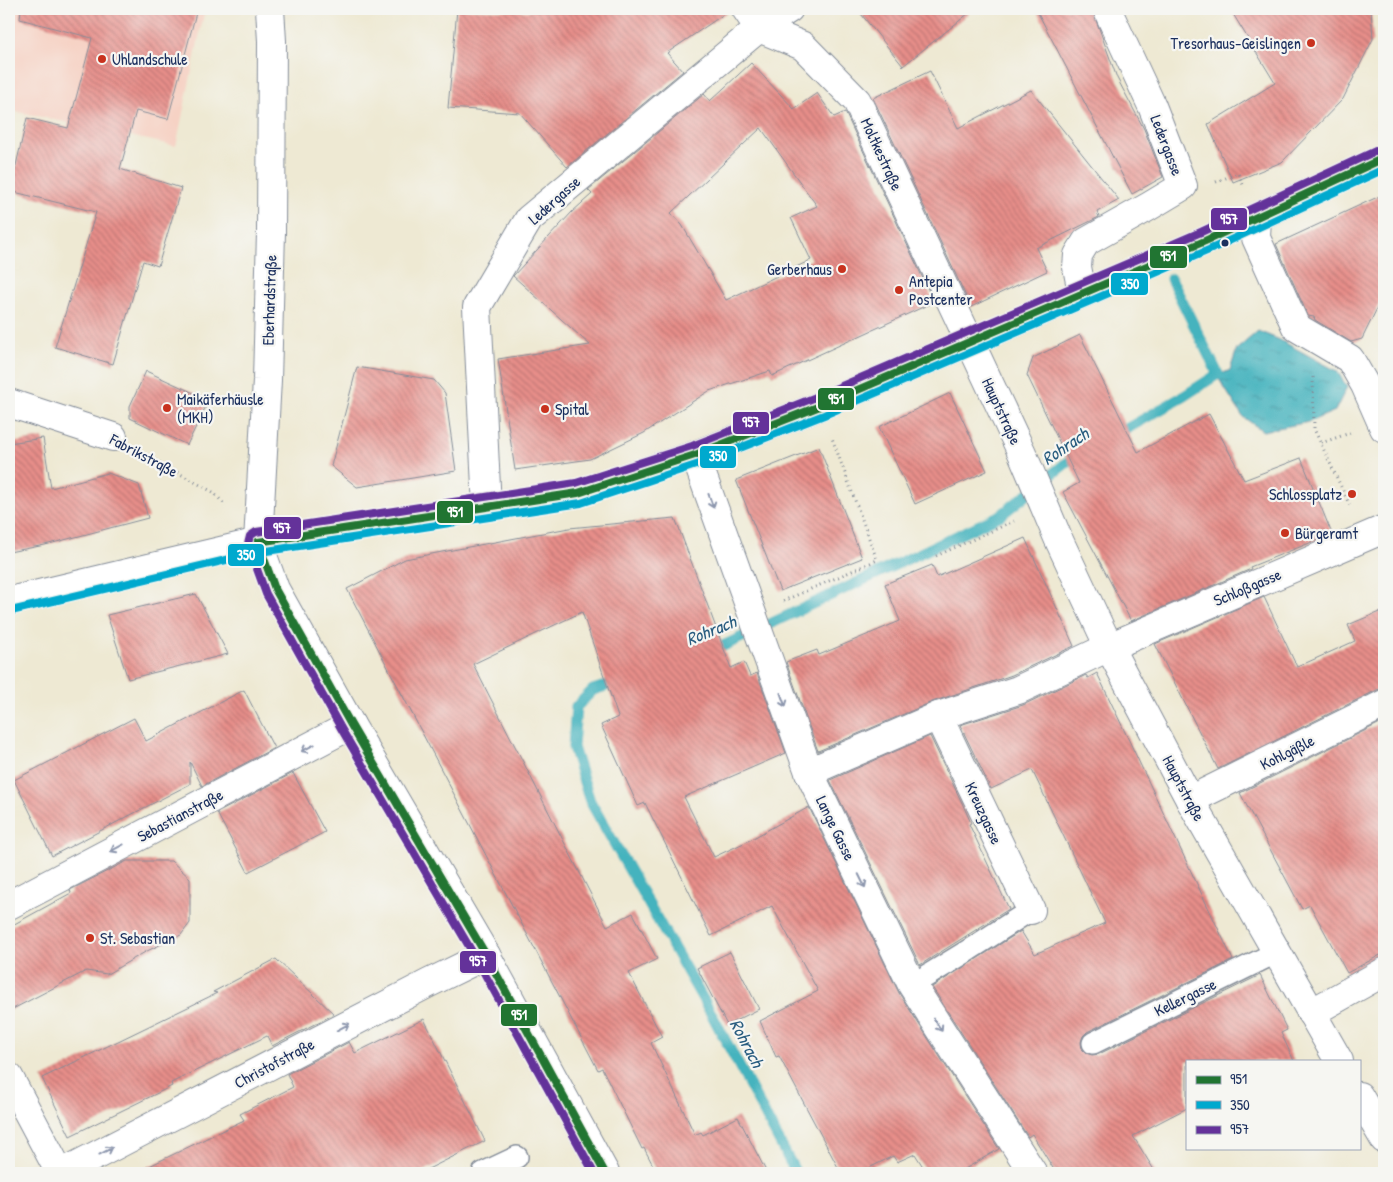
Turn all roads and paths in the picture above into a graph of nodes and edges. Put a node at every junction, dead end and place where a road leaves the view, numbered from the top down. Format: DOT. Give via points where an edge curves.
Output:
graph roads {
  1 [pos="270,9"];
  2 [pos="790,9"];
  3 [pos="1107,9"];
  4 [pos="752,18"];
  5 [pos="1384,158"];
  6 [pos="1257,217"];
  7 [pos="1085,292"];
  8 [pos="1313,336"];
  9 [pos="969,342"];
  10 [pos="9,403"];
  11 [pos="820,406"];
  12 [pos="1384,428"];
  13 [pos="113,437"];
  14 [pos="695,455"];
  15 [pos="487,507"];
  16 [pos="1045,508"];
  17 [pos="1374,533"];
  18 [pos="258,542"];
  19 [pos="936,556"];
  20 [pos="9,601"];
  21 [pos="752,614"];
  22 [pos="1109,647"];
  23 [pos="1384,704"];
  24 [pos="938,716"];
  25 [pos="351,725"];
  26 [pos="809,772"];
  27 [pos="1190,800"];
  28 [pos="9,905"];
  29 [pos="1030,910"];
  30 [pos="1277,952"];
  31 [pos="486,956"];
  32 [pos="1384,972"];
  33 [pos="912,984"];
  34 [pos="1311,1013"];
  35 [pos="1093,1042"];
  36 [pos="1338,1060"];
  37 [pos="9,1076"];
  38 [pos="1360,1098"];
  39 [pos="1384,1139"];
  40 [pos="517,1157"];
  41 [pos="61,1173"];
  42 [pos="484,1173"];
  43 [pos="605,1173"];
  44 [pos="1033,1173"];
  1 -- 18 [label="street, Eberhardstraße" via="271,232"];
  2 -- 4 [label="street, Ledergasse"];
  3 -- 7 [label="street, Ledergasse" via="1152,106 1183,186 1086,242 1078,255 1077,267"];
  4 -- 9 [label="street, Moltkestraße" via="803,46 857,101"];
  4 -- 15 [label="street, Ledergasse" via="530,219 477,307"];
  5 -- 6 [label="street"];
  6 -- 7 [label="street"];
  6 -- 8 [label="street" via="1256,238 1296,327"];
  7 -- 9 [label="street"];
  8 -- 12 [label="street" via="1350,359"];
  8 -- 17 [label="path" via="1314,429"];
  9 -- 11 [label="street"];
  9 -- 16 [label="street, Hauptstraße"];
  10 -- 13 [label="street, Fabrikstraße"];
  11 -- 14 [label="street"];
  11 -- 21 [label="path" via="878,560"];
  13 -- 18 [label="path, Fabrikstraße" via="213,492"];
  14 -- 15 [label="street" via="578,493"];
  14 -- 21 [label="street, Lange Gasse, one-way"];
  15 -- 18 [label="street"];
  16 -- 19 [label="path"];
  16 -- 22 [label="street, Hauptstraße"];
  17 -- 22 [label="street, Schloßgasse"];
  18 -- 20 [label="street"];
  18 -- 25 [label="street, Eberhardstraße" via="275,589"];
  21 -- 26 [label="street, Lange Gasse, one-way"];
  22 -- 24 [label="street" via="1018,690"];
  22 -- 27 [label="street, Hauptstraße"];
  23 -- 27 [label="street, Kohlgäßle"];
  24 -- 26 [label="street"];
  24 -- 29 [label="street, Kreuzgasse"];
  25 -- 28 [label="street, Sebastianstraße, one-way"];
  25 -- 31 [label="street, Eberhardstraße"];
  26 -- 33 [label="street, Lange Gasse, one-way"];
  27 -- 30 [label="street, Hauptstraße"];
  29 -- 33 [label="lane"];
  30 -- 34 [label="street, Hauptstraße"];
  30 -- 35 [label="lane, Kellergasse"];
  41 -- 31 [label="street, Christofstraße, one-way"];
  31 -- 43 [label="street, Eberhardstraße"];
  32 -- 34 [label="street"];
  33 -- 44 [label="street, Lange Gasse, one-way"];
  34 -- 36 [label="street, Hauptstraße"];
  37 -- 41 [label="street"];
  38 -- 39 [label="street"];
  40 -- 42 [label="lane"];
}
